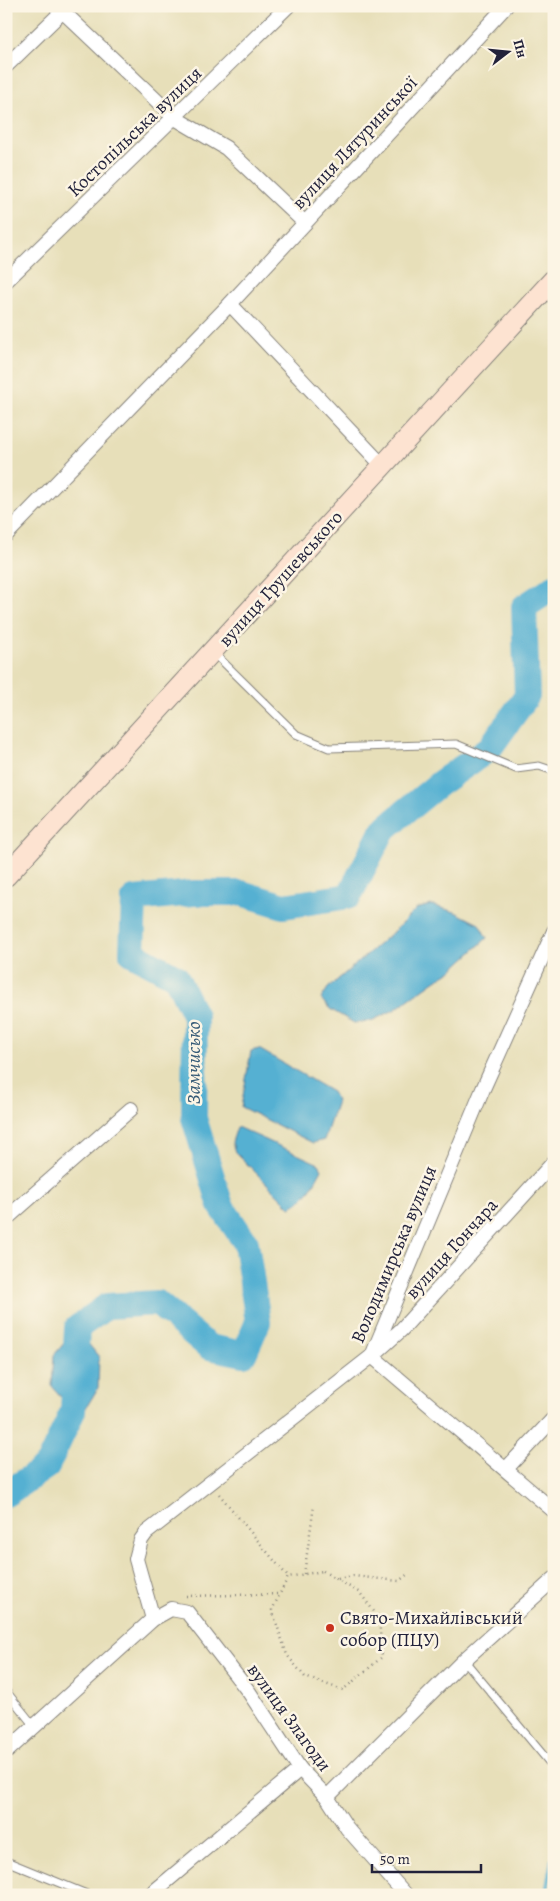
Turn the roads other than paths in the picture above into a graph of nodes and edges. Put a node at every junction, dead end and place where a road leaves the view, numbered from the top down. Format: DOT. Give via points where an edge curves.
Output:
graph roads {
  1 [pos="288,6"];
  2 [pos="506,6"];
  3 [pos="63,8"];
  4 [pos="6,66"];
  5 [pos="176,118"];
  6 [pos="305,223"];
  7 [pos="554,279"];
  8 [pos="6,281"];
  9 [pos="230,304"];
  10 [pos="383,466"];
  11 [pos="6,535"];
  12 [pos="213,652"];
  13 [pos="554,771"];
  14 [pos="6,876"];
  15 [pos="554,931"];
  16 [pos="131,1109"];
  17 [pos="554,1162"];
  18 [pos="6,1219"];
  19 [pos="372,1356"];
  20 [pos="554,1418"];
  21 [pos="506,1469"];
  22 [pos="554,1511"];
  23 [pos="554,1579"];
  24 [pos="153,1619"];
  25 [pos="464,1660"];
  26 [pos="6,1691"];
  27 [pos="34,1726"];
  28 [pos="6,1752"];
  29 [pos="554,1768"];
  30 [pos="300,1769"];
  31 [pos="327,1797"];
  32 [pos="6,1861"];
  33 [pos="89,1895"];
  34 [pos="150,1895"];
  35 [pos="406,1895"];
  1 -- 5 [label="street, Костопільська вулиця"];
  2 -- 6 [label="street, вулиця Лятуринської"];
  3 -- 4 [label="street"];
  3 -- 5 [label="street"];
  5 -- 6 [label="street" via="226,148"];
  5 -- 8 [label="street, Костопільська вулиця"];
  6 -- 9 [label="street, вулиця Лятуринської"];
  7 -- 10 [label="street, вулиця Грушевського"];
  9 -- 10 [label="street"];
  9 -- 11 [label="street, вулиця Лятуринської"];
  10 -- 12 [label="street, вулиця Грушевського"];
  12 -- 13 [label="lane" via="296,734 329,748 456,744 516,769 539,766"];
  12 -- 14 [label="street, вулиця Грушевського"];
  15 -- 19 [label="street, Володимирська вулиця" via="483,1089"];
  16 -- 18 [label="street"];
  17 -- 19 [label="street, вулиця Гончара" via="401,1330"];
  19 -- 21 [label="street"];
  19 -- 24 [label="street, Володимирська вулиця" via="141,1540 136,1559"];
  20 -- 21 [label="street"];
  21 -- 22 [label="street"];
  23 -- 25 [label="street"];
  24 -- 27 [label="street, вулиця Злагоди"];
  24 -- 30 [label="street, вулиця Злагоди" via="171,1609 187,1612 249,1692"];
  25 -- 29 [label="lane"];
  25 -- 31 [label="street"];
  26 -- 27 [label="lane"];
  27 -- 28 [label="street, вулиця Злагоди"];
  30 -- 31 [label="street, вулиця Злагоди"];
  30 -- 34 [label="street"];
  31 -- 35 [label="street, вулиця Злагоди" via="347,1828"];
  32 -- 33 [label="lane"];
}
